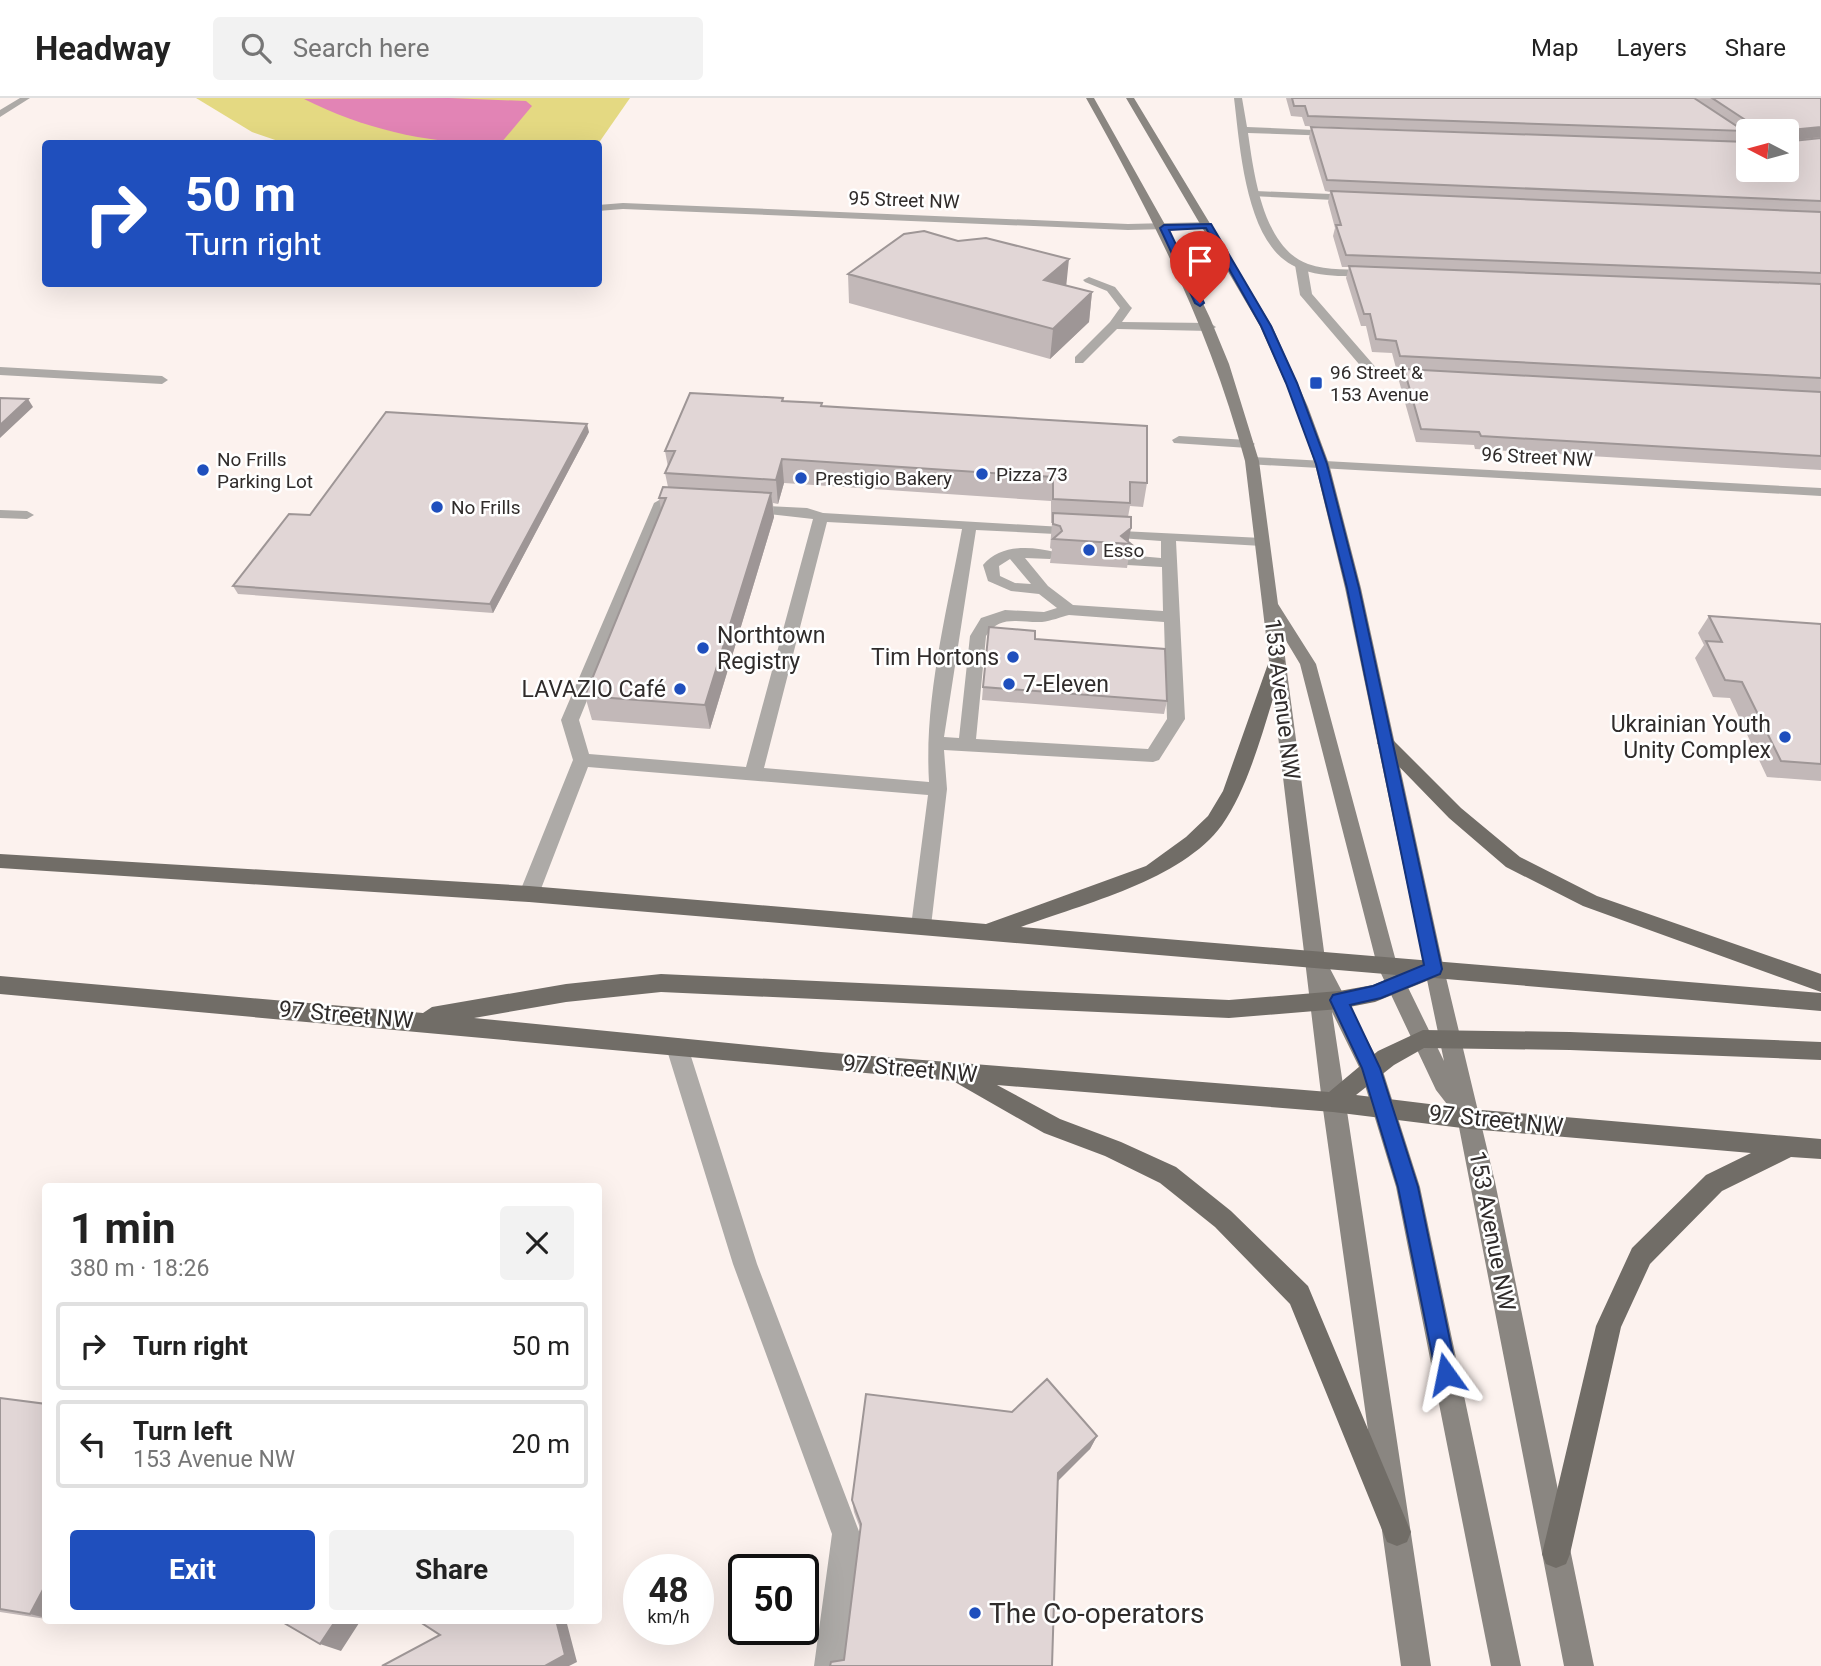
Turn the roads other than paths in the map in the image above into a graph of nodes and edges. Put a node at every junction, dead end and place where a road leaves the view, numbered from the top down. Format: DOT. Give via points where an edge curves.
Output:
graph roads {
  1 [pos="26,98"];
  2 [pos="1090,98"];
  3 [pos="1130,98"];
  4 [pos="1238,98"];
  5 [pos="1681,98"];
  6 [pos="0,114"];
  7 [pos="1243,130"];
  8 [pos="1340,134"];
  9 [pos="1736,134"];
  10 [pos="1255,194"];
  11 [pos="1366,198"];
  12 [pos="602,208"];
  13 [pos="1208,225"];
  14 [pos="1164,228"];
  15 [pos="1301,265"];
  16 [pos="1389,274"];
  17 [pos="1089,281"];
  18 [pos="1114,325"];
  19 [pos="1210,327"];
  20 [pos="1079,360"];
  21 [pos="0,371"];
  22 [pos="1444,378"];
  23 [pos="162,380"];
  24 [pos="1179,440"];
  25 [pos="1248,444"];
  26 [pos="1252,461"];
  27 [pos="1322,464"];
  28 [pos="1821,492"];
  29 [pos="701,505"];
  30 [pos="740,508"];
  31 [pos="0,514"];
  32 [pos="27,515"];
  33 [pos="821,517"];
  34 [pos="970,525"];
  35 [pos="1168,536"];
  36 [pos="1262,542"];
  37 [pos="1013,553"];
  38 [pos="1050,555"];
  39 [pos="1127,560"];
  40 [pos="1169,563"];
  41 [pos="1043,589"];
  42 [pos="1269,602"];
  43 [pos="1069,610"];
  44 [pos="1171,617"];
  45 [pos="1277,661"];
  46 [pos="935,743"];
  47 [pos="1385,743"];
  48 [pos="967,746"];
  49 [pos="582,760"];
  50 [pos="754,772"];
  51 [pos="938,789"];
  52 [pos="0,861"];
  53 [pos="529,894"];
  54 [pos="921,926"];
  55 [pos="986,931"];
  56 [pos="1315,958"];
  57 [pos="1387,965"];
  58 [pos="1434,969"];
  59 [pos="1821,983"];
  60 [pos="0,985"];
  61 [pos="1395,985"];
  62 [pos="1330,1001"];
  63 [pos="1821,1002"];
  64 [pos="406,1020"];
  65 [pos="1450,1038"];
  66 [pos="1423,1039"];
  67 [pos="677,1047"];
  68 [pos="1821,1051"];
  69 [pos="1371,1068"];
  70 [pos="955,1073"];
  71 [pos="1333,1102"];
  72 [pos="1384,1109"];
  73 [pos="1470,1119"];
  74 [pos="1788,1147"];
  75 [pos="1821,1149"];
  76 [pos="1397,1532"];
  77 [pos="1556,1554"];
  78 [pos="829,1666"];
  79 [pos="1416,1666"];
  80 [pos="1506,1666"];
  81 [pos="1579,1666"];
  1 -- 6 [label="street"];
  2 -- 14 [label="main road, 153 Avenue NW"];
  3 -- 13 [label="main road, 153 Avenue NW"];
  4 -- 7 [label="street"];
  5 -- 9 [label="street"];
  7 -- 8 [label="street"];
  7 -- 10 [label="street"];
  10 -- 11 [label="street"];
  10 -- 15 [label="street" via="1277,247"];
  12 -- 14 [label="street, 95 Street NW"];
  13 -- 14 [label="street, 95 Street NW"];
  13 -- 27 [label="main road, 153 Avenue NW" via="1281,358"];
  14 -- 19 [label="main road, 153 Avenue NW"];
  15 -- 16 [label="street" via="1333,272"];
  15 -- 22 [label="street" via="1306,295 1374,374"];
  17 -- 18 [label="street" via="1111,289 1126,308"];
  18 -- 19 [label="street"];
  18 -- 20 [label="street"];
  19 -- 25 [label="main road, 153 Avenue NW"];
  21 -- 23 [label="street"];
  24 -- 25 [label="street"];
  25 -- 26 [label="main road, 153 Avenue NW"];
  26 -- 27 [label="street, 96 Street NW"];
  26 -- 36 [label="main road, 153 Avenue NW"];
  27 -- 28 [label="street, 96 Street NW"];
  27 -- 47 [label="main road, 153 Avenue NW"];
  29 -- 49 [label="street" via="661,503 570,720"];
  30 -- 33 [label="street"];
  31 -- 32 [label="street"];
  33 -- 34 [label="street"];
  33 -- 50 [label="street"];
  34 -- 35 [label="street"];
  34 -- 46 [label="street"];
  35 -- 36 [label="street"];
  35 -- 40 [label="street"];
  36 -- 42 [label="main road, 153 Avenue NW"];
  37 -- 38 [label="street"];
  37 -- 41 [label="street"];
  37 -- 41 [label="street" via="995,559 993,578 1016,588"];
  39 -- 40 [label="street"];
  40 -- 44 [label="street"];
  41 -- 43 [label="street"];
  42 -- 45 [label="main road, 153 Avenue NW"];
  42 -- 57 [label="main road" via="1308,664"];
  43 -- 44 [label="street"];
  43 -- 48 [label="street" via="1044,617 994,618 981,628"];
  44 -- 48 [label="street" via="1176,719 1153,756"];
  45 -- 55 [label="main road" via="1233,792 1200,835 1153,871"];
  45 -- 56 [label="main road, 153 Avenue NW"];
  46 -- 48 [label="street"];
  46 -- 51 [label="street"];
  47 -- 58 [label="main road, 153 Avenue NW"];
  47 -- 59 [label="main road" via="1455,813 1513,862 1590,901"];
  49 -- 50 [label="street"];
  49 -- 53 [label="street"];
  50 -- 51 [label="street"];
  51 -- 54 [label="street"];
  52 -- 53 [label="main road"];
  53 -- 54 [label="main road"];
  54 -- 55 [label="main road"];
  55 -- 56 [label="main road"];
  56 -- 57 [label="main road"];
  56 -- 62 [label="main road, 153 Avenue NW"];
  57 -- 58 [label="main road"];
  57 -- 61 [label="main road"];
  58 -- 61 [label="main road"];
  58 -- 63 [label="main road"];
  58 -- 65 [label="main road, 153 Avenue NW"];
  60 -- 64 [label="main road, 97 Street NW"];
  61 -- 62 [label="main road"];
  61 -- 66 [label="main road"];
  62 -- 64 [label="main road" via="1229,1009 661,983 566,993"];
  62 -- 69 [label="main road"];
  62 -- 71 [label="main road, 153 Avenue NW"];
  64 -- 67 [label="main road, 97 Street NW"];
  65 -- 66 [label="main road"];
  65 -- 68 [label="main road"];
  65 -- 73 [label="main road, 153 Avenue NW"];
  66 -- 69 [label="main road" via="1403,1046"];
  66 -- 73 [label="main road" via="1444,1083"];
  67 -- 70 [label="main road, 97 Street NW"];
  67 -- 78 [label="street" via="745,1264 846,1534"];
  69 -- 71 [label="main road"];
  69 -- 72 [label="main road"];
  70 -- 71 [label="main road, 97 Street NW"];
  70 -- 76 [label="main road" via="1052,1126 1168,1175 1223,1219 1299,1295"];
  71 -- 72 [label="main road, 97 Street NW"];
  71 -- 76 [label="main road, 153 Avenue NW"];
  72 -- 73 [label="main road, 97 Street NW"];
  72 -- 80 [label="main road" via="1408,1187"];
  73 -- 74 [label="main road, 97 Street NW"];
  73 -- 77 [label="main road, 153 Avenue NW"];
  74 -- 75 [label="main road, 97 Street NW"];
  74 -- 77 [label="main road" via="1714,1183 1641,1256 1609,1326"];
  76 -- 79 [label="main road, 153 Avenue NW"];
  77 -- 81 [label="main road, 153 Avenue NW"];
}
